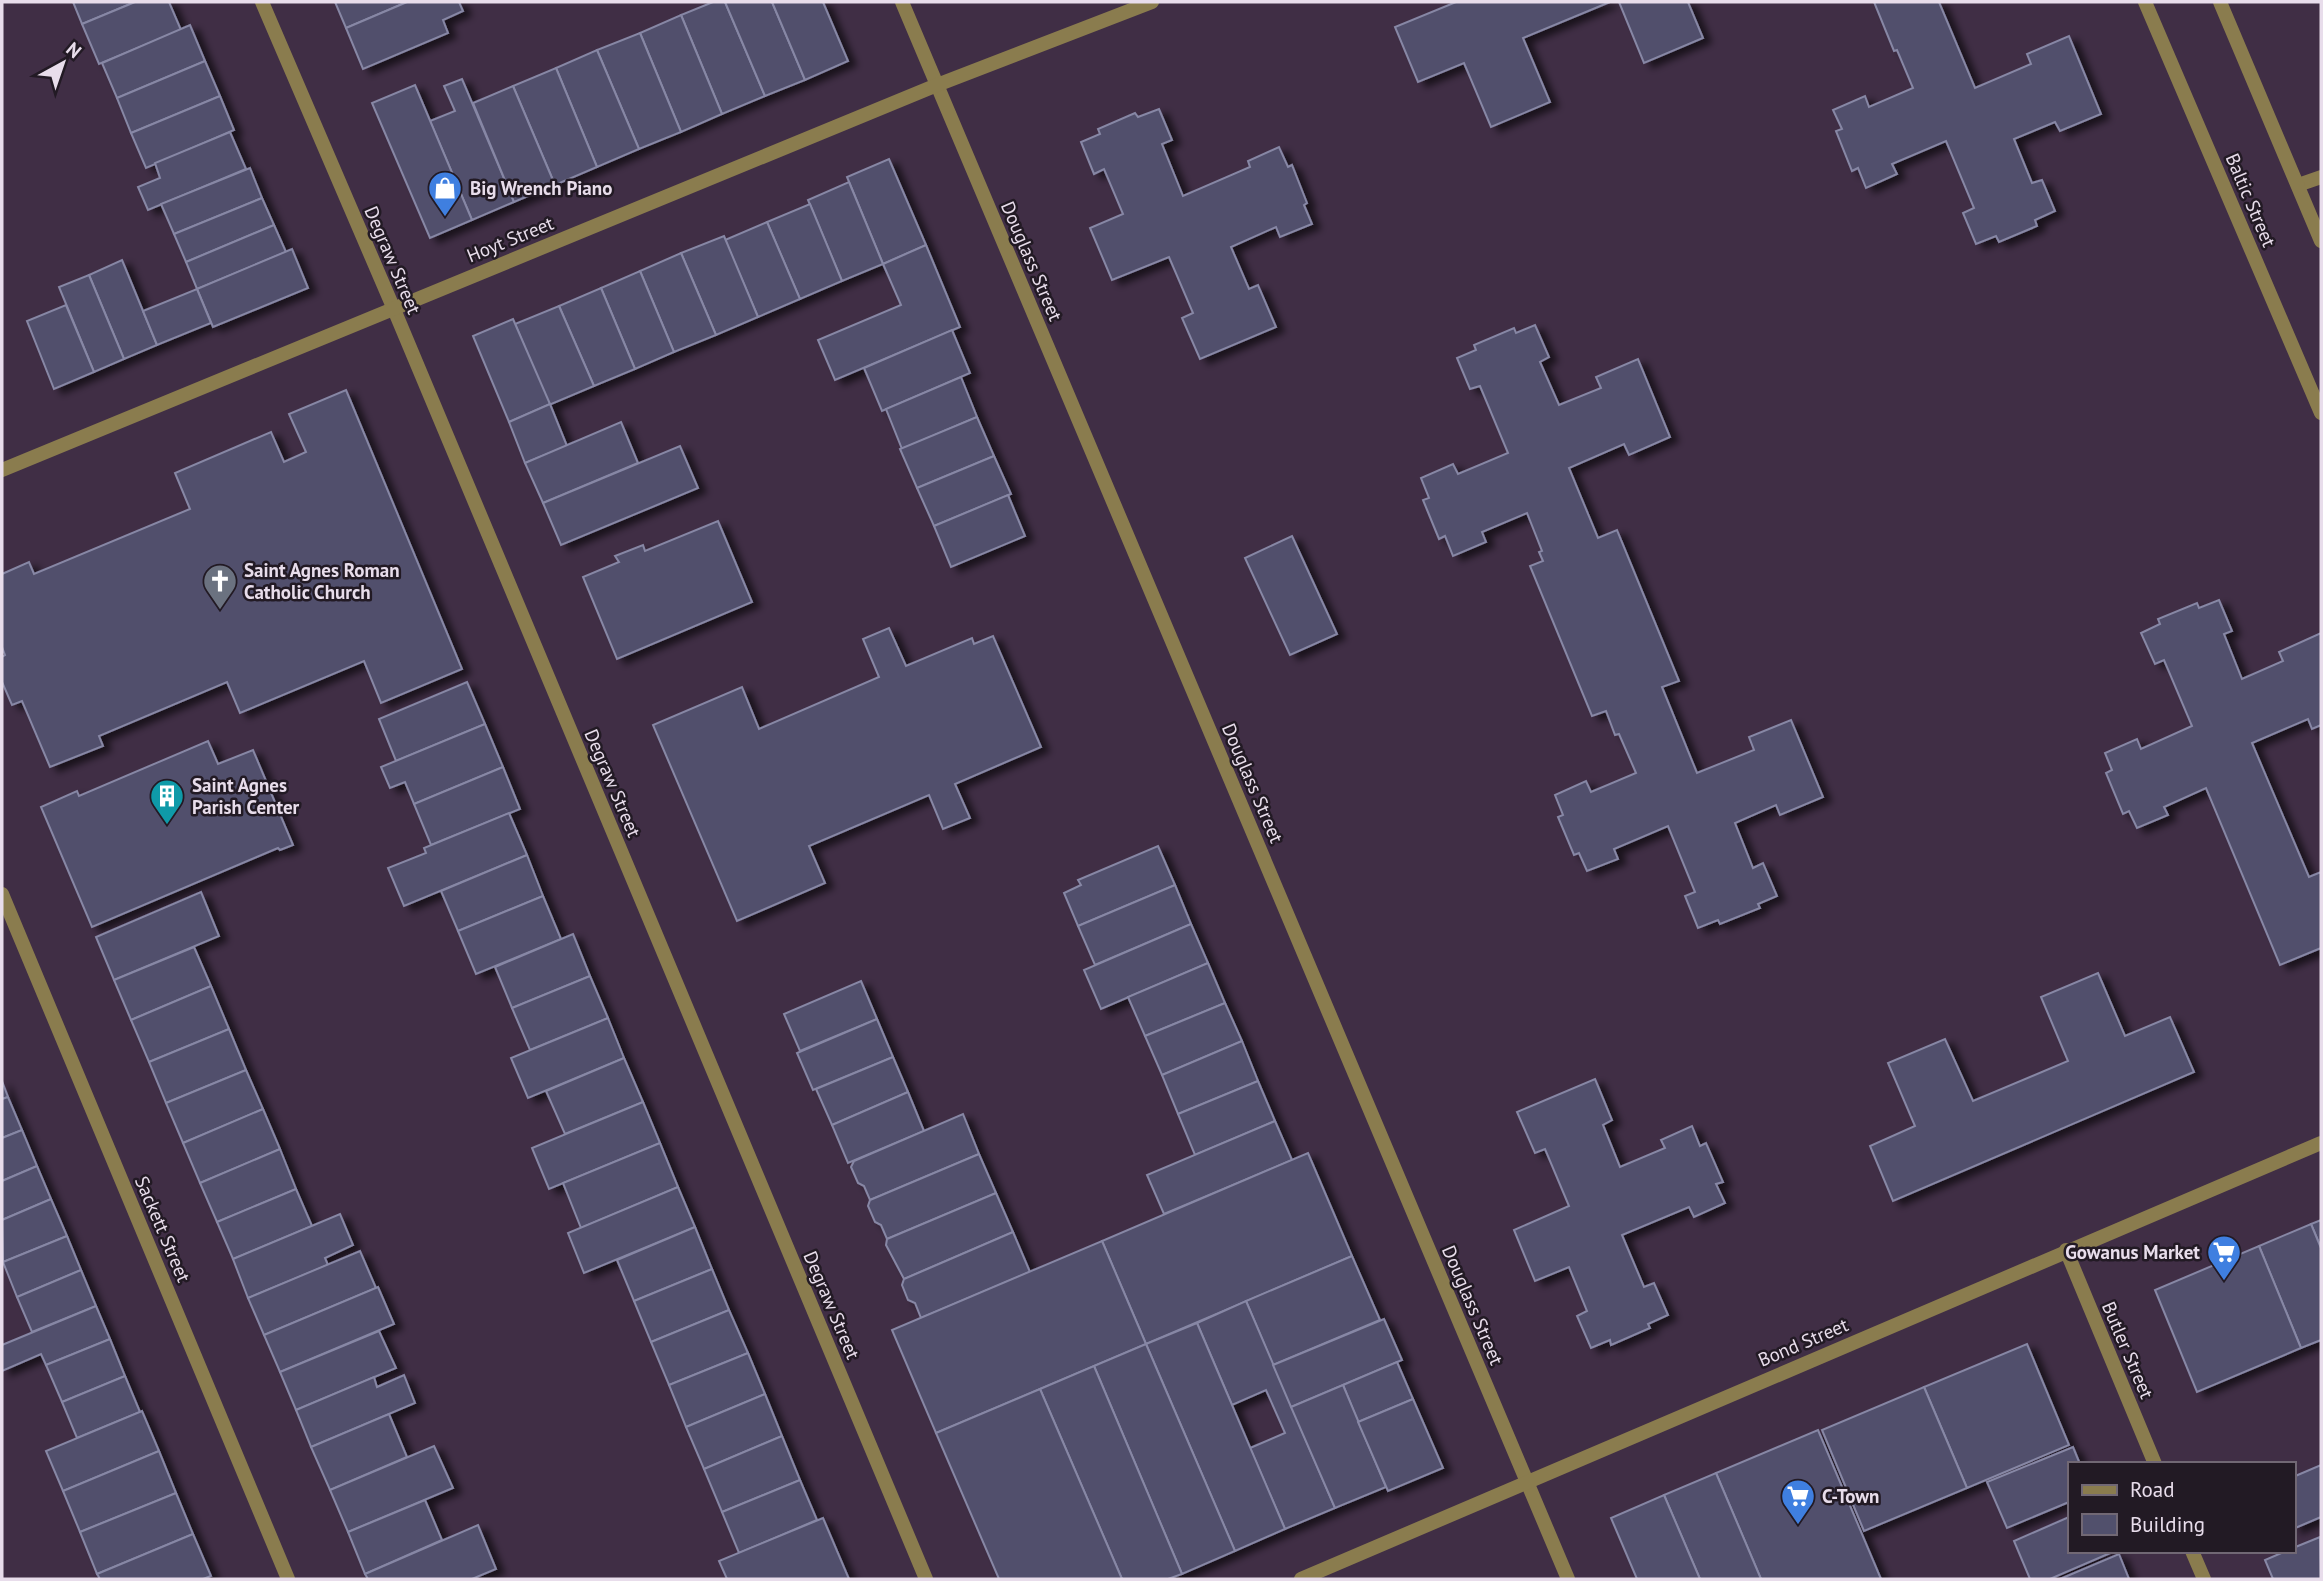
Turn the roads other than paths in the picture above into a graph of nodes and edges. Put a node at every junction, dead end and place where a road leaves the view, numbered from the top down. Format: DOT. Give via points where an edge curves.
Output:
graph roads {
  1 [pos="262,2"];
  2 [pos="902,2"];
  3 [pos="1152,2"];
  4 [pos="2145,2"];
  5 [pos="2220,2"];
  6 [pos="937,85"];
  7 [pos="2321,177"];
  8 [pos="2298,185"];
  9 [pos="2321,242"];
  10 [pos="393,307"];
  11 [pos="2321,413"];
  12 [pos="2,470"];
  13 [pos="2,894"];
  14 [pos="2321,1143"];
  15 [pos="2066,1250"];
  16 [pos="2154,1462"];
  17 [pos="1527,1481"];
  18 [pos="2193,1553"];
  19 [pos="288,1579"];
  20 [pos="926,1579"];
  21 [pos="1301,1579"];
  22 [pos="1568,1579"];
  23 [pos="2204,1579"];
  1 -- 10 [label="street, Degraw Street"];
  2 -- 6 [label="street, Douglass Street"];
  3 -- 6 [label="street, Hoyt Street"];
  4 -- 11 [label="street, Baltic Street"];
  5 -- 8 [label="street"];
  6 -- 10 [label="street, Hoyt Street"];
  6 -- 17 [label="street, Douglass Street"];
  7 -- 8 [label="street"];
  8 -- 9 [label="street"];
  10 -- 12 [label="street, Hoyt Street"];
  10 -- 20 [label="street, Degraw Street"];
  13 -- 19 [label="street, Sackett Street"];
  14 -- 15 [label="street, Bond Street"];
  15 -- 16 [label="street, Butler Street"];
  15 -- 17 [label="street, Bond Street"];
  17 -- 21 [label="street, Bond Street"];
  17 -- 22 [label="street, Douglass Street"];
  18 -- 23 [label="street"];
}
